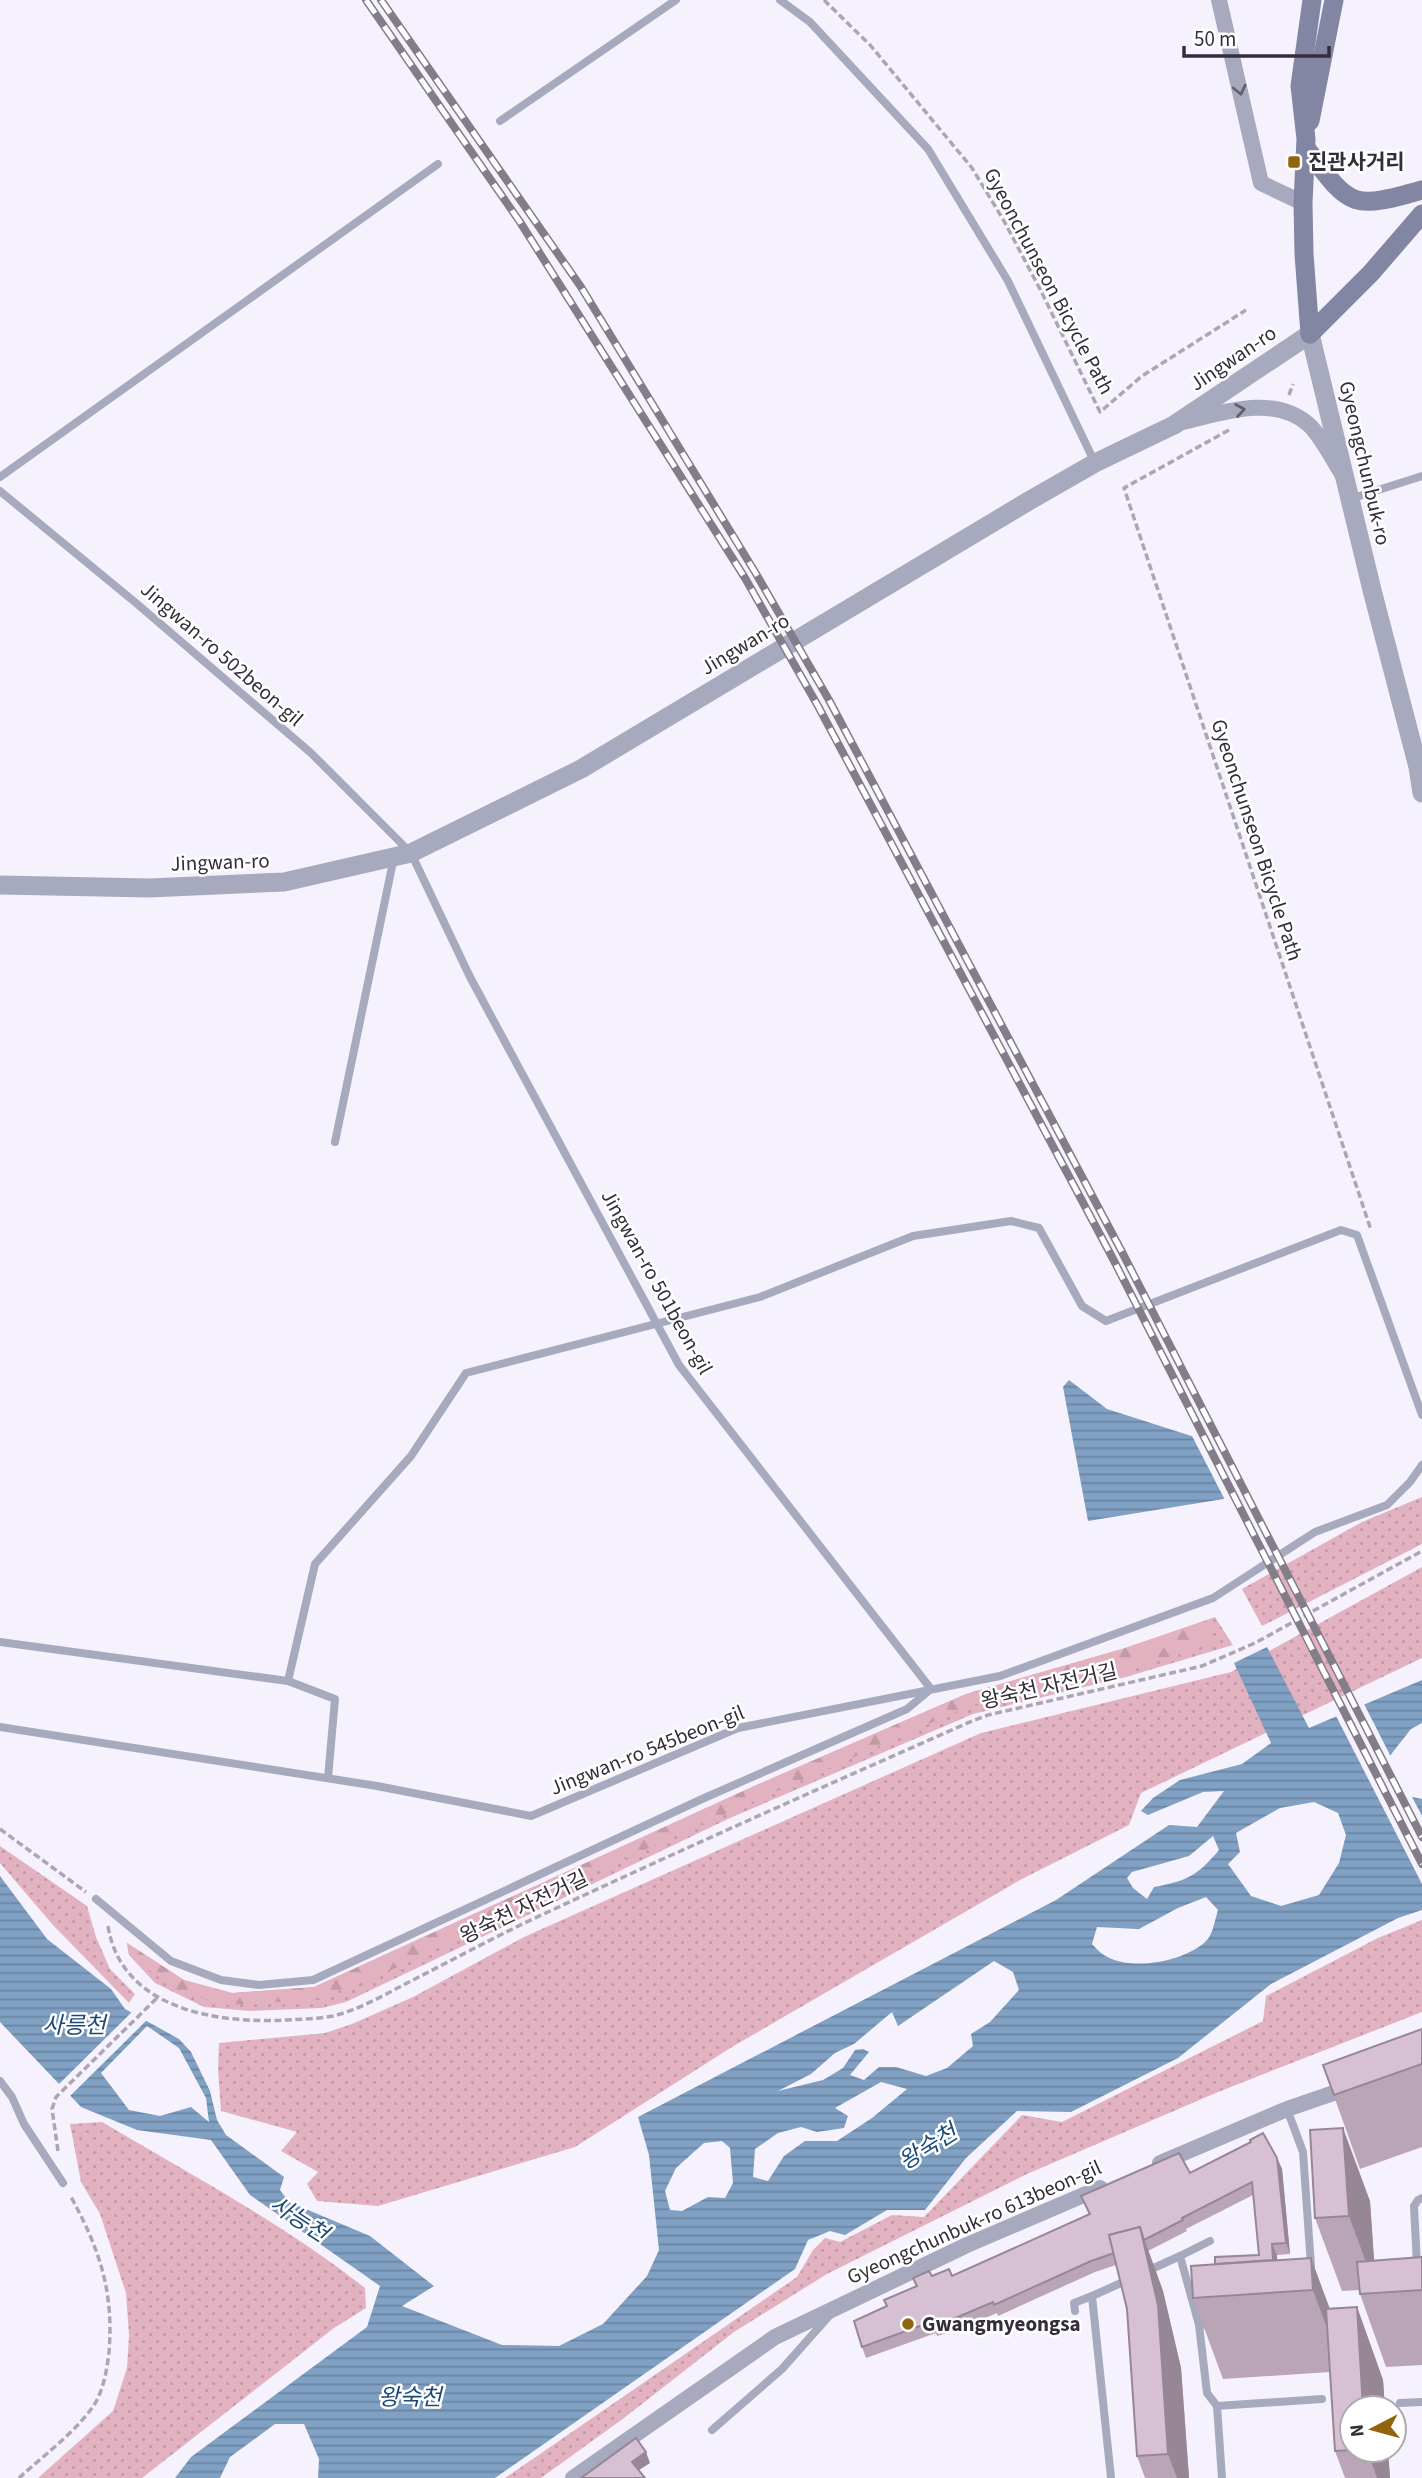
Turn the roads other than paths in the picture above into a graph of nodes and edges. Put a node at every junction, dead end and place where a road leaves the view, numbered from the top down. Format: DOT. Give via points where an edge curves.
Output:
graph roads {
  1 [pos="677,0"];
  2 [pos="780,0"];
  3 [pos="1219,0"];
  4 [pos="1312,0"];
  5 [pos="1334,0"];
  6 [pos="500,121"];
  7 [pos="1306,143"];
  8 [pos="438,164"];
  9 [pos="1422,190"];
  10 [pos="1303,203"];
  11 [pos="1422,214"];
  12 [pos="1310,334"];
  13 [pos="1174,425"];
  14 [pos="1095,463"];
  15 [pos="1422,475"];
  16 [pos="0,477"];
  17 [pos="1348,490"];
  18 [pos="0,491"];
  19 [pos="1422,793"];
  20 [pos="402,855"];
  21 [pos="0,885"];
  22 [pos="335,1142"];
  23 [pos="657,1324"];
  24 [pos="1422,1415"];
  25 [pos="1422,1465"];
  26 [pos="0,1642"];
  27 [pos="288,1681"];
  28 [pos="931,1689"];
  29 [pos="0,1727"];
  30 [pos="328,1778"];
  31 [pos="96,1899"];
  32 [pos="1373,2079"];
  33 [pos="0,2081"];
  34 [pos="1287,2109"];
  35 [pos="1146,2169"];
  36 [pos="1120,2180"];
  37 [pos="63,2183"];
  38 [pos="1422,2198"];
  39 [pos="1210,2241"];
  40 [pos="1180,2256"];
  41 [pos="1418,2270"];
  42 [pos="1311,2274"];
  43 [pos="1092,2296"];
  44 [pos="838,2306"];
  45 [pos="1075,2311"];
  46 [pos="1225,2323"];
  47 [pos="1199,2325"];
  48 [pos="1321,2399"];
  49 [pos="1217,2406"];
  50 [pos="712,2430"];
  51 [pos="573,2478"];
  52 [pos="1111,2478"];
  53 [pos="1222,2478"];
  1 -- 6 [label="lane"];
  2 -- 14 [label="lane" via="810,22 928,149 1007,281"];
  3 -- 10 [label="street, one-way" via="1261,183"];
  4 -- 7 [label="main road, Gyeongchunbuk-ro" via="1300,86"];
  5 -- 7 [label="main road, Gyeongchunbuk-ro"];
  7 -- 9 [label="main road" via="1338,191 1355,201 1382,202"];
  7 -- 10 [label="main road, Gyeongchunbuk-ro"];
  8 -- 16 [label="lane"];
  10 -- 12 [label="main road, Gyeongchunbuk-ro"];
  11 -- 12 [label="main road, Jingwan-ro"];
  12 -- 13 [label="street, Jingwan-ro"];
  12 -- 17 [label="street, Gyeongchunbuk-ro"];
  13 -- 14 [label="street, Jingwan-ro"];
  13 -- 17 [label="street, one-way" via="1239,410 1265,407 1286,411 1309,425"];
  14 -- 20 [label="street, Jingwan-ro" via="581,769"];
  15 -- 17 [label="lane"];
  17 -- 19 [label="street, Gyeongchunbuk-ro"];
  18 -- 20 [label="lane, Jingwan-ro 502beon-gil" via="311,753"];
  20 -- 21 [label="street, Jingwan-ro" via="284,882 150,888"];
  20 -- 22 [label="lane"];
  20 -- 23 [label="lane, Jingwan-ro 501beon-gil"];
  23 -- 24 [label="lane" via="760,1297 913,1236 1011,1222 1039,1228 1082,1306 1106,1321 1341,1230 1357,1235"];
  23 -- 27 [label="lane" via="466,1373 411,1456 315,1564"];
  23 -- 28 [label="lane, Jingwan-ro 501beon-gil" via="678,1365"];
  25 -- 28 [label="lane, Jingwan-ro 545beon-gil" via="1387,1505 1315,1532 1213,1598 1000,1676"];
  26 -- 27 [label="lane"];
  27 -- 30 [label="lane" via="334,1699"];
  28 -- 30 [label="lane, Jingwan-ro 545beon-gil" via="738,1728 531,1816"];
  28 -- 31 [label="lane" via="907,1709 313,1980 259,1985 221,1980 183,1966"];
  29 -- 30 [label="lane, Jingwan-ro 545beon-gil"];
  32 -- 34 [label="street"];
  33 -- 37 [label="lane"];
  34 -- 35 [label="street"];
  34 -- 42 [label="lane" via="1303,2152"];
  36 -- 44 [label="street, Gyeongchunbuk-ro 613beon-gil"];
  38 -- 41 [label="lane" via="1414,2206"];
  39 -- 40 [label="lane"];
  40 -- 43 [label="lane"];
  40 -- 47 [label="lane"];
  43 -- 45 [label="lane" via="1074,2303"];
  43 -- 52 [label="lane"];
  44 -- 50 [label="lane" via="782,2369"];
  44 -- 51 [label="street, Gyeongchunbuk-ro 613beon-gil" via="775,2337"];
  46 -- 47 [label="lane"];
  47 -- 49 [label="lane" via="1207,2393"];
  48 -- 49 [label="lane"];
  49 -- 53 [label="lane"];
}
